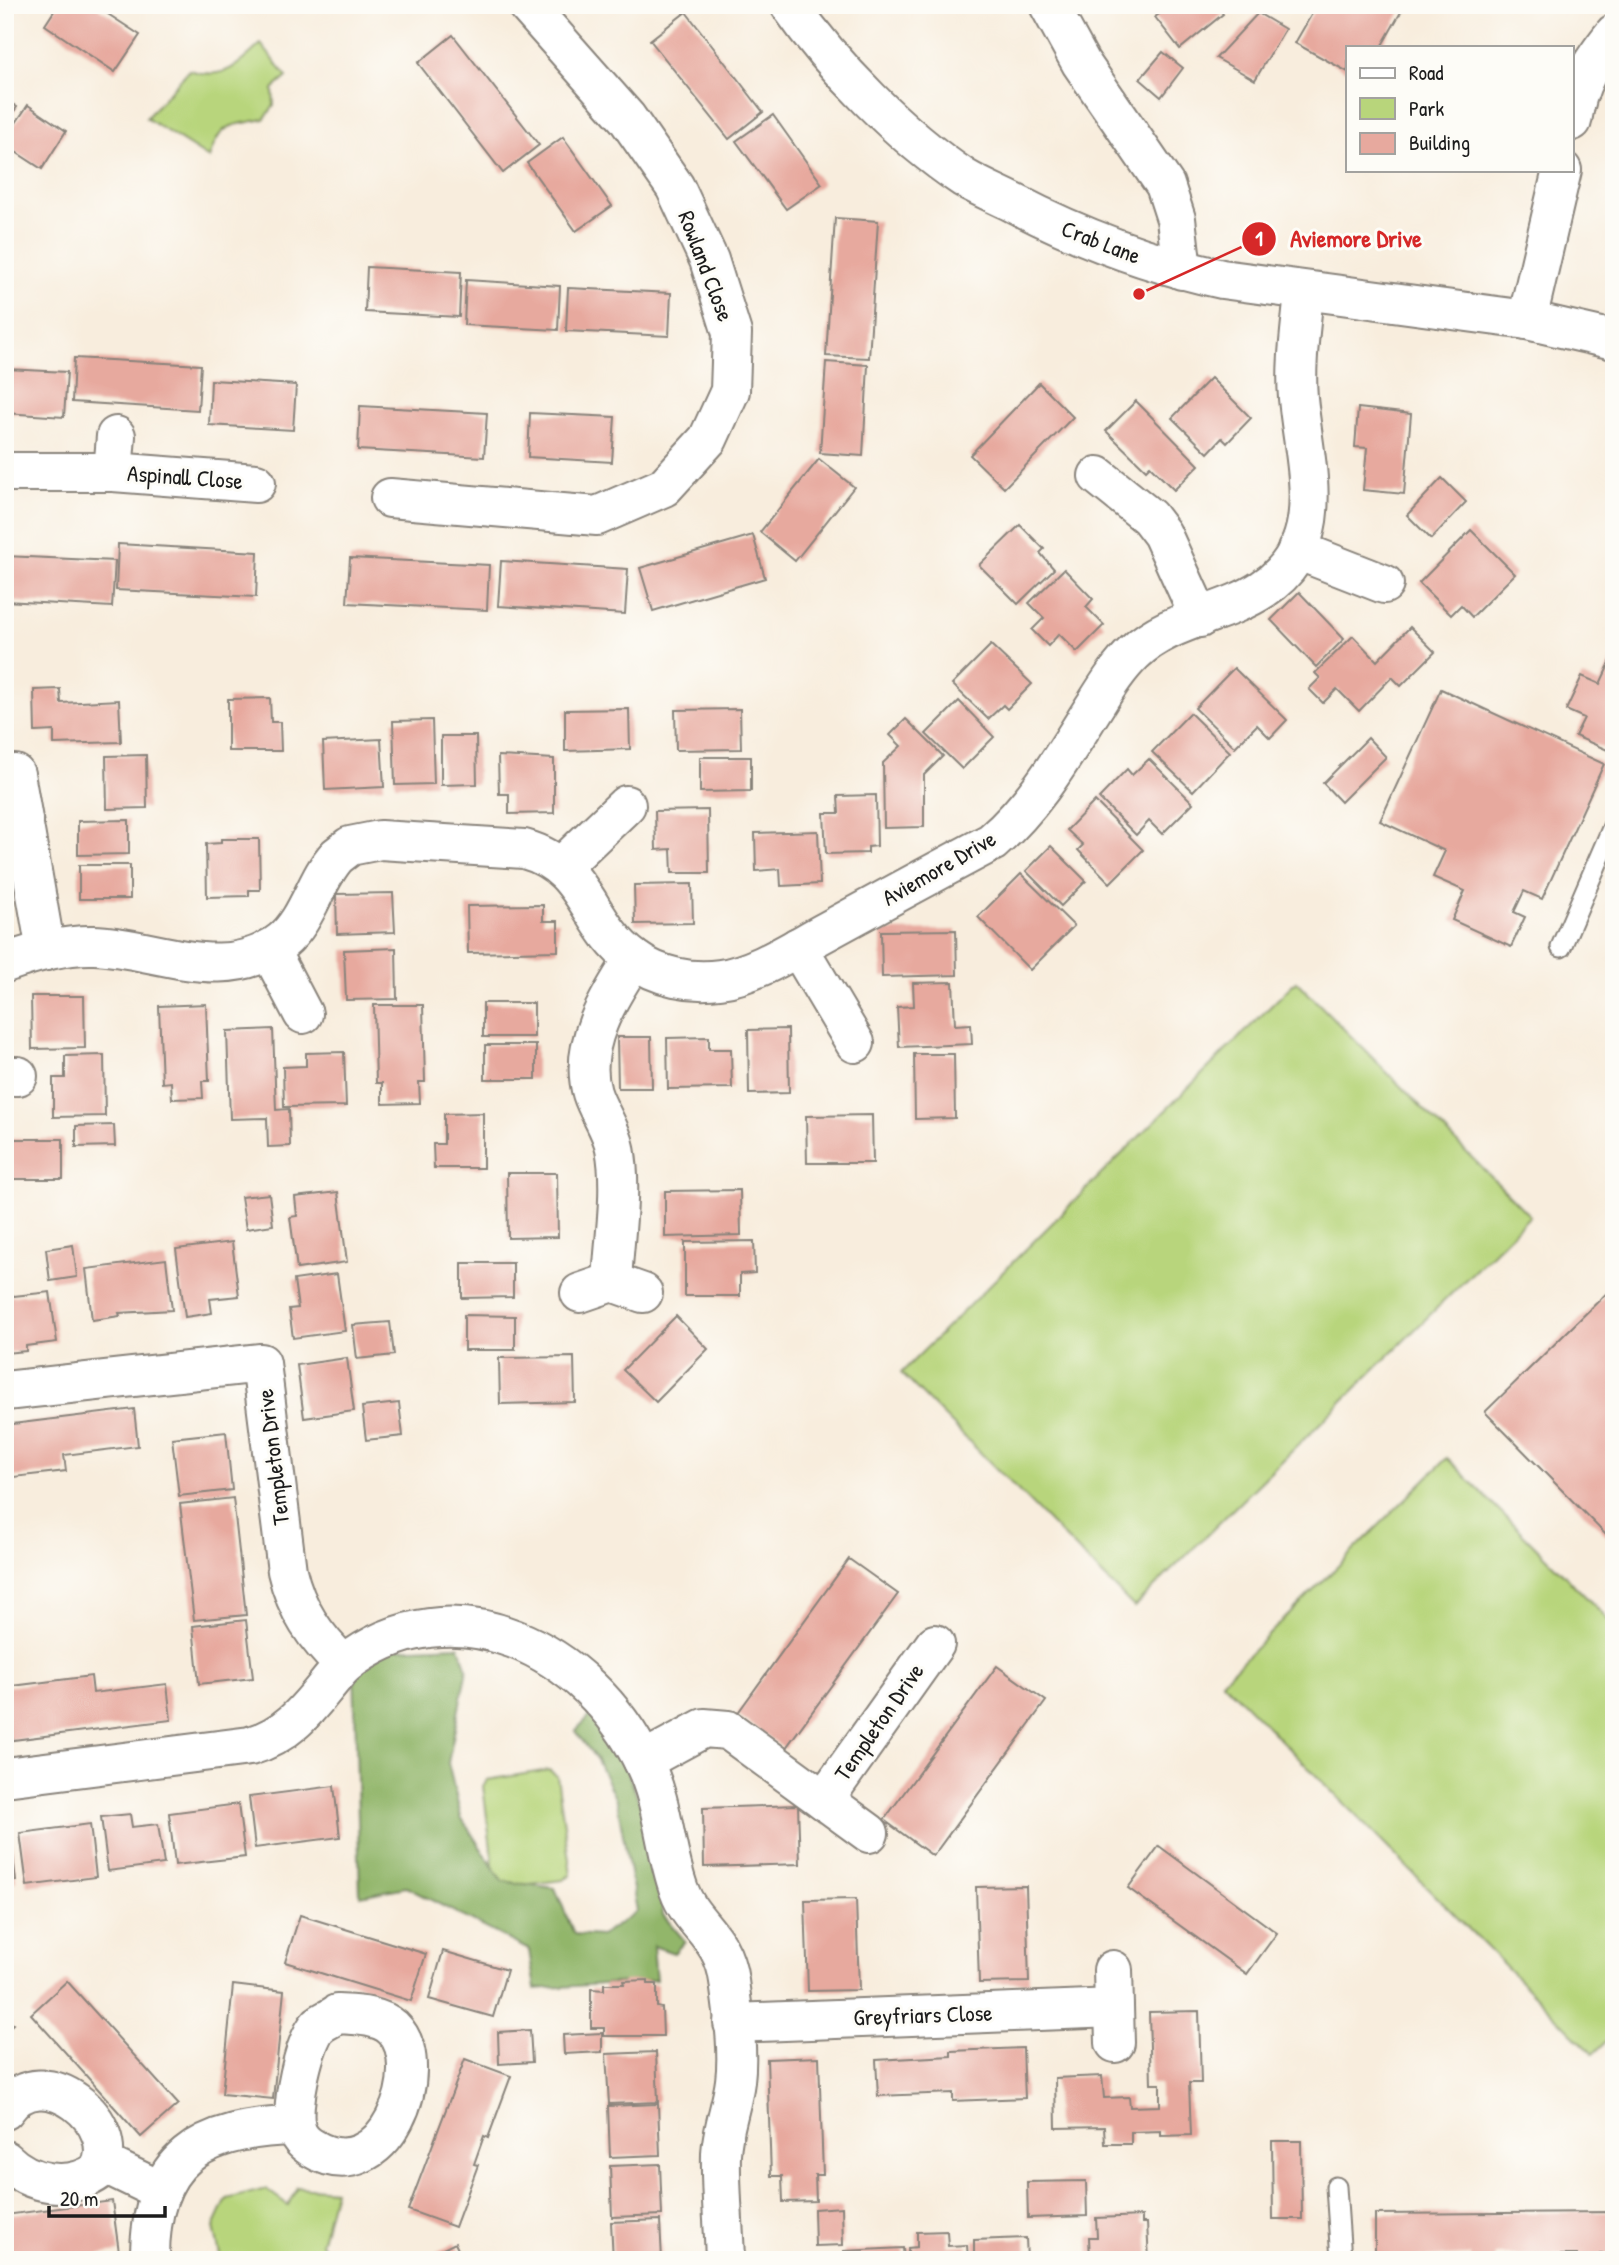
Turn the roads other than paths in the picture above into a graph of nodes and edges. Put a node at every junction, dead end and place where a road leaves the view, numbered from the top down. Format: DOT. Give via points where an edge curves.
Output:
graph roads {
  1 [pos="527,5"];
  2 [pos="790,5"];
  3 [pos="1049,5"];
  4 [pos="1614,34"];
  5 [pos="1574,110"];
  6 [pos="1562,172"];
  7 [pos="1182,271"];
  8 [pos="1304,292"];
  9 [pos="1527,320"];
  10 [pos="1614,340"];
  11 [pos="5,472"];
  12 [pos="1098,475"];
  13 [pos="256,483"];
  14 [pos="390,498"];
  15 [pos="1297,550"];
  16 [pos="1384,584"];
  17 [pos="1200,618"];
  18 [pos="15,774"];
  19 [pos="626,805"];
  20 [pos="1614,824"];
  21 [pos="562,866"];
  22 [pos="798,947"];
  23 [pos="1561,947"];
  24 [pos="269,949"];
  25 [pos="46,951"];
  26 [pos="634,959"];
  27 [pos="5,963"];
  28 [pos="303,1014"];
  29 [pos="854,1043"];
  30 [pos="612,1289"];
  31 [pos="5,1391"];
  32 [pos="935,1644"];
  33 [pos="344,1665"];
  34 [pos="643,1760"];
  35 [pos="5,1777"];
  36 [pos="824,1800"];
  37 [pos="869,1833"];
  38 [pos="1113,1970"];
  39 [pos="733,2023"];
  40 [pos="5,2110"];
  41 [pos="295,2126"];
  42 [pos="5,2160"];
  43 [pos="103,2163"];
  44 [pos="1336,2187"];
  45 [pos="160,2191"];
  46 [pos="150,2260"];
  47 [pos="725,2260"];
  48 [pos="1341,2260"];
  1 -- 14 [label="street, Rowland Close" via="627,118 675,187 709,260 732,333 730,391 708,439 664,487 597,516"];
  2 -- 7 [label="street, Crab Lane" via="808,32 881,110 965,178 1054,224"];
  3 -- 7 [label="street" via="1081,63 1165,185 1176,219"];
  4 -- 5 [label="street" via="1589,66"];
  6 -- 9 [label="street"];
  7 -- 8 [label="street, Crab Lane"];
  8 -- 9 [label="street, Crab Lane"];
  8 -- 15 [label="street, Aviemore Drive" via="1298,397 1311,486 1305,533"];
  9 -- 10 [label="street, Crab Lane"];
  11 -- 13 [label="street, Aspinall Close" via="115,454"];
  12 -- 17 [label="street" via="1149,517 1162,534"];
  15 -- 16 [label="street"];
  15 -- 17 [label="street, Aviemore Drive" via="1289,565 1264,589"];
  17 -- 22 [label="street, Aviemore Drive" via="1155,636 1135,651 1117,671 1040,792 992,842"];
  18 -- 25 [label="street"];
  19 -- 21 [label="street"];
  20 -- 23 [label="lane"];
  21 -- 24 [label="street, Aviemore Drive" via="524,849 364,842 350,846 328,866 296,924 284,940"];
  21 -- 26 [label="street, Aviemore Drive" via="577,882 598,920"];
  22 -- 26 [label="street, Aviemore Drive" via="745,972 702,981 656,971"];
  22 -- 29 [label="street"];
  24 -- 25 [label="street, Aviemore Drive" via="200,963 93,945"];
  24 -- 28 [label="street"];
  25 -- 27 [label="street, Aviemore Drive"];
  26 -- 30 [label="street" via="601,1017 589,1071 592,1094 615,1147"];
  31 -- 33 [label="street, Templeton Drive" via="261,1363 292,1597 321,1643"];
  32 -- 36 [label="street, Templeton Drive"];
  33 -- 34 [label="street" via="379,1641 421,1628 501,1633 551,1655 570,1670 607,1708"];
  33 -- 35 [label="street" via="300,1718 270,1740"];
  34 -- 36 [label="street, Templeton Drive" via="704,1728 717,1727 728,1730"];
  34 -- 39 [label="street" via="656,1792 680,1892 726,1962"];
  36 -- 37 [label="street, Templeton Drive"];
  38 -- 39 [label="street, Greyfriars Close" via="1115,2026"];
  39 -- 47 [label="street" via="736,2078 721,2155"];
  40 -- 43 [label="street" via="21,2092 32,2088 70,2098 99,2129 104,2141"];
  41 -- 45 [label="street" via="256,2127 215,2137 181,2158"];
  42 -- 43 [label="street" via="28,2175 59,2184 88,2178"];
  43 -- 45 [label="street"];
  44 -- 48 [label="lane"];
  45 -- 46 [label="street" via="150,2226"];
}
